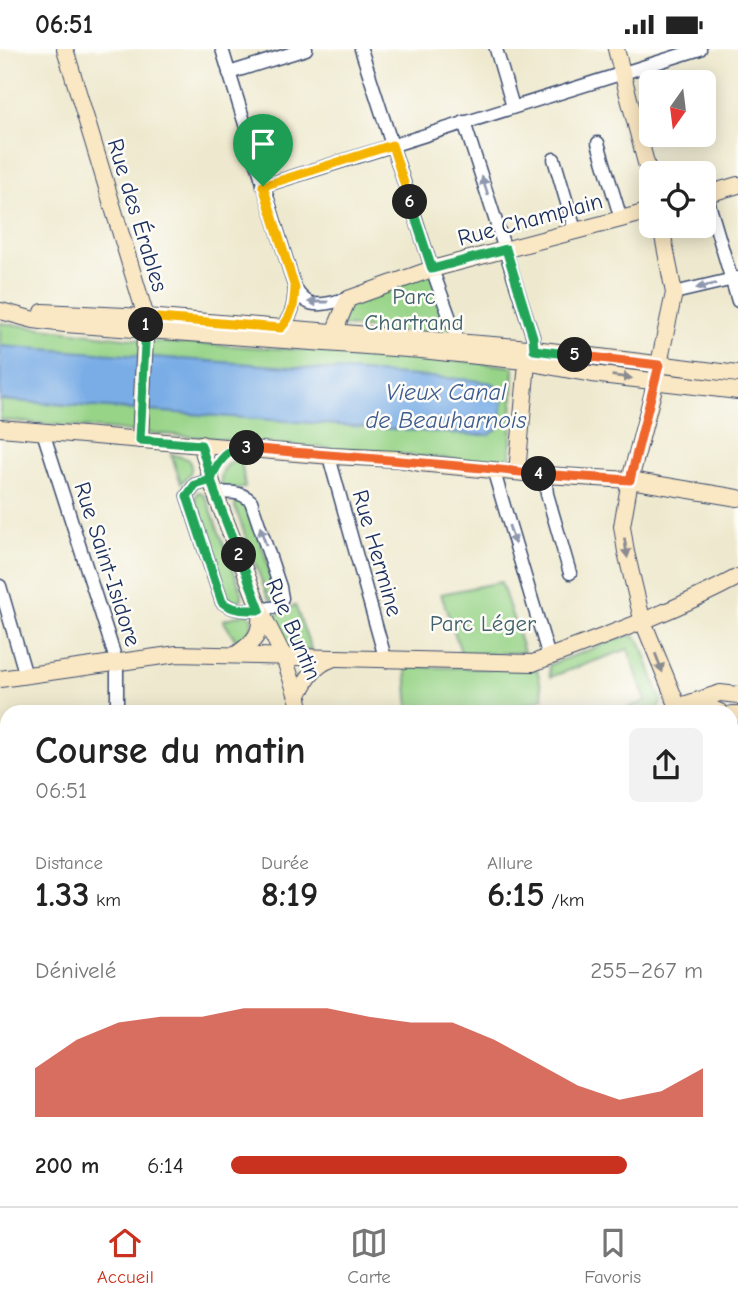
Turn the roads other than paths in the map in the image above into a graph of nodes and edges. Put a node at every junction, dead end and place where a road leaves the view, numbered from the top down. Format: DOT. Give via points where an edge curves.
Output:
graph roads {
  1 [pos="65,49"];
  2 [pos="222,49"];
  3 [pos="306,49"];
  4 [pos="361,49"];
  5 [pos="496,49"];
  6 [pos="616,49"];
  7 [pos="700,49"];
  8 [pos="624,72"];
  9 [pos="229,73"];
  10 [pos="513,107"];
  11 [pos="464,122"];
  12 [pos="598,143"];
  13 [pos="392,145"];
  14 [pos="554,159"];
  15 [pos="646,161"];
  16 [pos="738,185"];
  17 [pos="263,186"];
  18 [pos="716,192"];
  19 [pos="639,214"];
  20 [pos="621,219"];
  21 [pos="716,226"];
  22 [pos="575,230"];
  23 [pos="663,238"];
  24 [pos="506,249"];
  25 [pos="432,269"];
  26 [pos="735,279"];
  27 [pos="295,288"];
  28 [pos="674,293"];
  29 [pos="348,299"];
  30 [pos="738,301"];
  31 [pos="1,309"];
  32 [pos="146,324"];
  33 [pos="281,328"];
  34 [pos="335,339"];
  35 [pos="459,343"];
  36 [pos="530,356"];
  37 [pos="657,373"];
  38 [pos="738,374"];
  39 [pos="738,391"];
  40 [pos="0,428"];
  41 [pos="43,432"];
  42 [pos="140,440"];
  43 [pos="201,445"];
  44 [pos="237,447"];
  45 [pos="331,456"];
  46 [pos="493,469"];
  47 [pos="517,472"];
  48 [pos="545,475"];
  49 [pos="630,480"];
  50 [pos="213,487"];
  51 [pos="738,498"];
  52 [pos="570,573"];
  53 [pos="738,577"];
  54 [pos="0,586"];
  55 [pos="260,610"];
  56 [pos="642,619"];
  57 [pos="237,654"];
  58 [pos="284,657"];
  59 [pos="549,657"];
  60 [pos="334,659"];
  61 [pos="386,661"];
  62 [pos="117,663"];
  63 [pos="26,676"];
  64 [pos="0,679"];
  65 [pos="738,695"];
  66 [pos="117,705"];
  67 [pos="300,705"];
  68 [pos="676,705"];
  69 [pos="690,705"];
  1 -- 32 [label="street, Rue des Érables"];
  2 -- 9 [label="street"];
  3 -- 9 [label="street"];
  4 -- 13 [label="street"];
  5 -- 10 [label="street"];
  6 -- 8 [label="street"];
  7 -- 8 [label="street"];
  8 -- 10 [label="street"];
  8 -- 15 [label="street"];
  9 -- 17 [label="street"];
  10 -- 11 [label="street"];
  11 -- 13 [label="street"];
  24 -- 11 [label="street, one-way"];
  12 -- 20 [label="street"];
  13 -- 17 [label="street"];
  13 -- 25 [label="street"];
  14 -- 22 [label="street"];
  16 -- 18 [label="street"];
  17 -- 27 [label="street"];
  19 -- 20 [label="street, Rue Champlain"];
  20 -- 22 [label="street, Rue Champlain"];
  21 -- 26 [label="street"];
  22 -- 24 [label="street, Rue Champlain"];
  23 -- 28 [label="street"];
  24 -- 25 [label="street, Rue Champlain"];
  24 -- 36 [label="street" via="533,337"];
  25 -- 29 [label="street, Rue Champlain"];
  25 -- 35 [label="street"];
  26 -- 28 [label="street, one-way"];
  26 -- 30 [label="street"];
  29 -- 27 [label="street, one-way" via="308,304"];
  27 -- 33 [label="street" via="293,311"];
  28 -- 37 [label="street"];
  29 -- 34 [label="street"];
  31 -- 32 [label="street"];
  32 -- 33 [label="street"];
  32 -- 34 [label="street"];
  32 -- 42 [label="street, Rue des Érables"];
  33 -- 34 [label="street"];
  34 -- 35 [label="street"];
  34 -- 36 [label="street"];
  35 -- 36 [label="street"];
  36 -- 37 [label="street"];
  36 -- 47 [label="street"];
  37 -- 38 [label="street"];
  37 -- 39 [label="street"];
  37 -- 49 [label="street"];
  40 -- 41 [label="street"];
  41 -- 42 [label="street"];
  41 -- 62 [label="street, Rue Saint-Isidore"];
  42 -- 43 [label="street"];
  43 -- 44 [label="street"];
  43 -- 50 [label="street, Rue Buntin"];
  44 -- 45 [label="street"];
  44 -- 50 [label="street" via="215,468"];
  45 -- 46 [label="street"];
  45 -- 61 [label="street, Rue Hermine"];
  46 -- 47 [label="street"];
  46 -- 59 [label="street, one-way"];
  47 -- 48 [label="street"];
  48 -- 49 [label="street"];
  48 -- 52 [label="street"];
  49 -- 51 [label="street"];
  49 -- 56 [label="street, one-way" via="622,526"];
  50 -- 55 [label="street, Rue Buntin"];
  55 -- 50 [label="street, one-way" via="277,607 282,598 251,501 243,494"];
  50 -- 55 [label="street" via="195,485 187,496 218,590 226,606"];
  53 -- 56 [label="street"];
  54 -- 63 [label="street"];
  55 -- 57 [label="street" via="261,628 251,644"];
  55 -- 58 [label="street, Rue Buntin"];
  56 -- 59 [label="street"];
  56 -- 68 [label="street, one-way"];
  57 -- 58 [label="street"];
  57 -- 62 [label="street" via="177,654"];
  58 -- 60 [label="street"];
  58 -- 67 [label="street, Rue Buntin"];
  59 -- 61 [label="street" via="533,663"];
  60 -- 61 [label="street"];
  60 -- 67 [label="street" via="315,668"];
  62 -- 63 [label="street"];
  62 -- 66 [label="street, Rue Saint-Isidore"];
  63 -- 64 [label="street"];
  65 -- 69 [label="street" via="720,693"];
}
